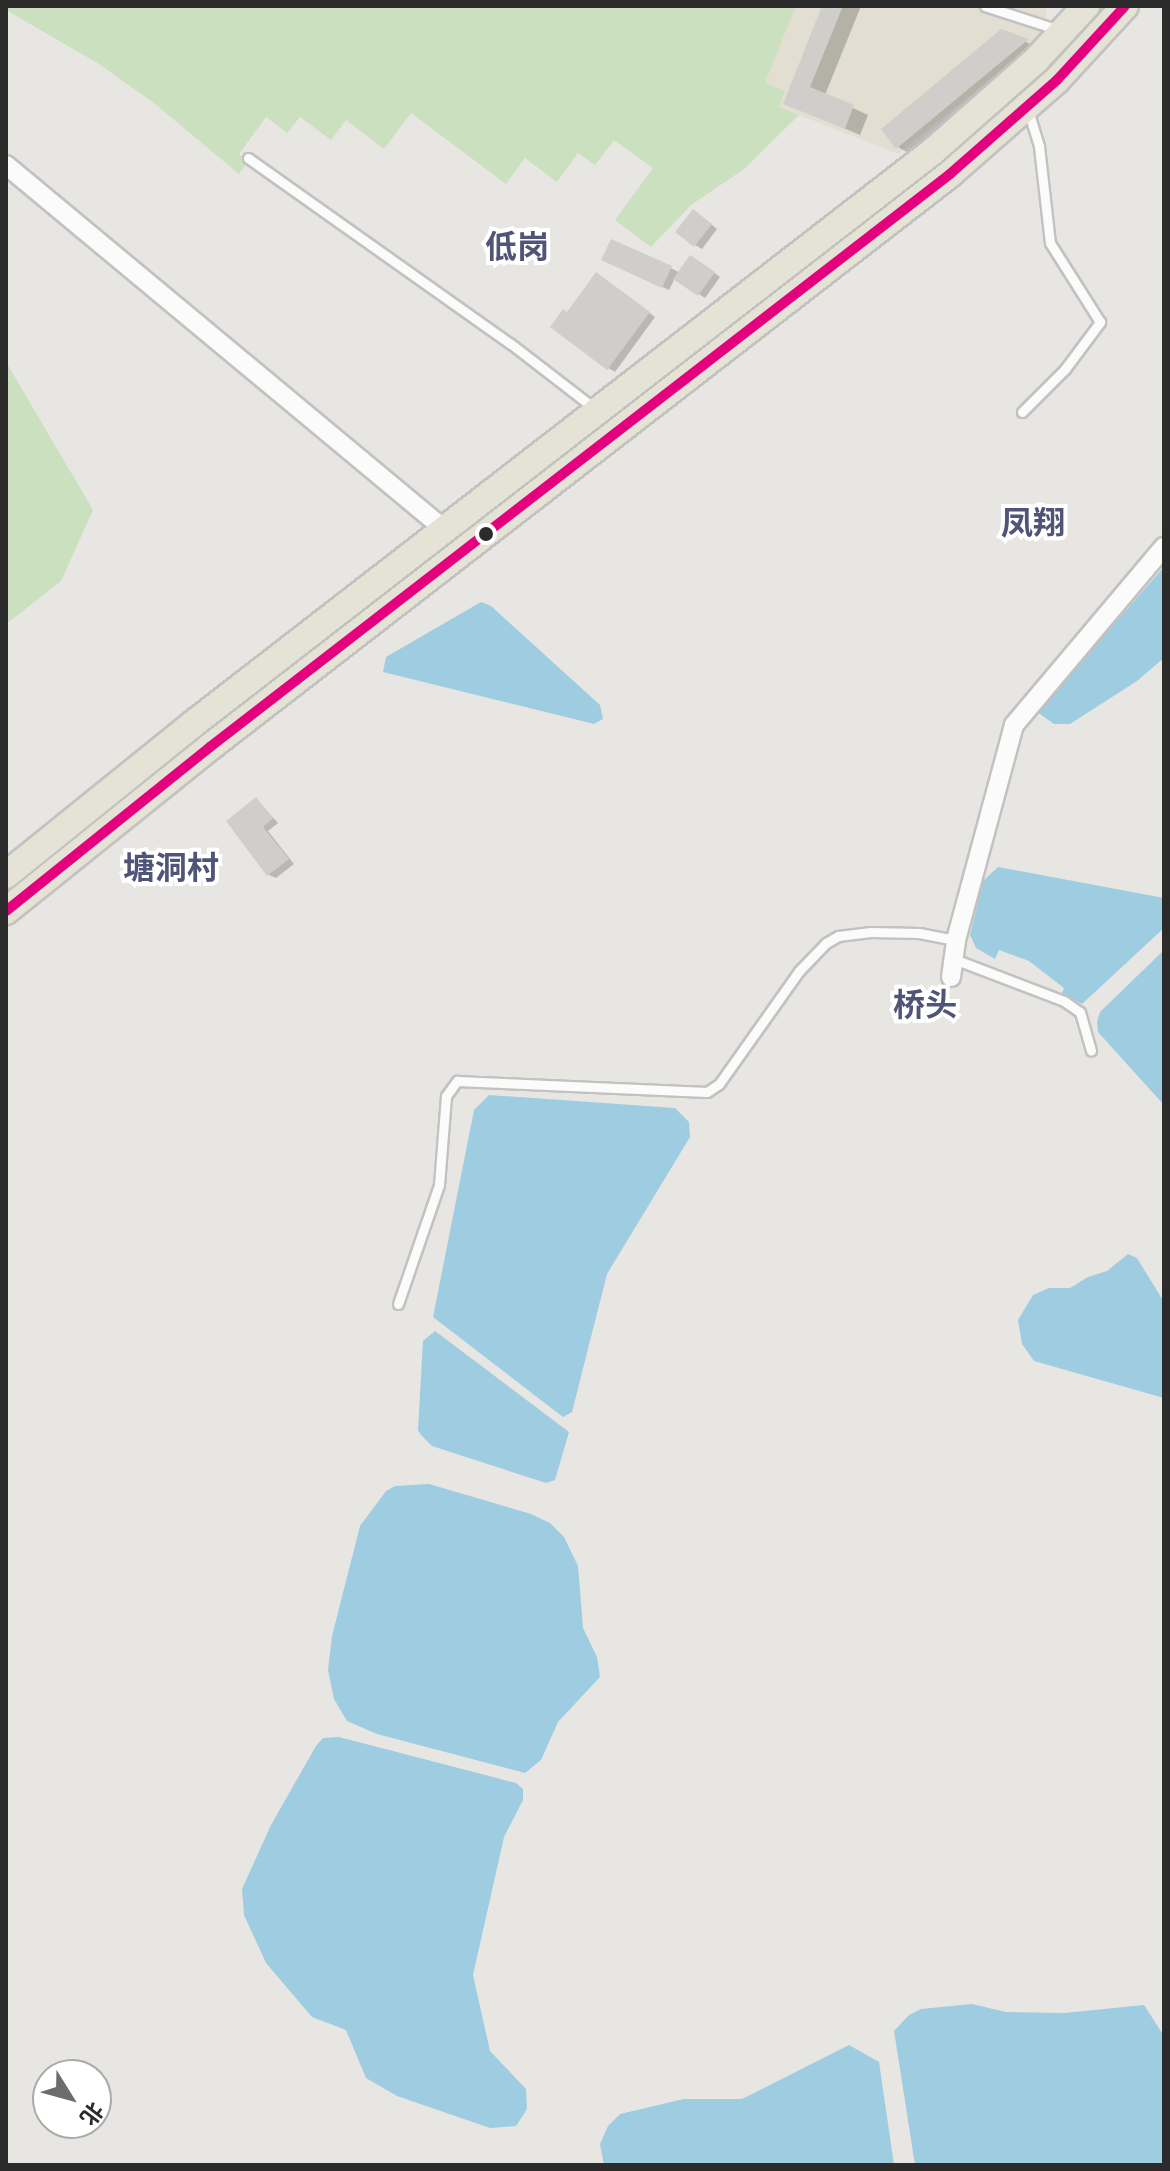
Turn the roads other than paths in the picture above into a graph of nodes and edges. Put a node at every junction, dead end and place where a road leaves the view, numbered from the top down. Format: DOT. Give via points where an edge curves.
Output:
graph roads {
  1 [pos="985,6"];
  2 [pos="1086,6"];
  3 [pos="1125,6"];
  4 [pos="1063,31"];
  5 [pos="1027,107"];
  6 [pos="248,158"];
  7 [pos="6,165"];
  8 [pos="597,410"];
  9 [pos="1022,412"];
  10 [pos="444,529"];
  11 [pos="1164,547"];
  12 [pos="6,875"];
  13 [pos="6,911"];
  14 [pos="956,940"];
  15 [pos="952,968"];
  16 [pos="1091,1050"];
  17 [pos="398,1304"];
  1 -- 4 [label="lane"];
  2 -- 4 [label="main road"];
  3 -- 5 [label="main road"];
  4 -- 8 [label="main road" via="932,152"];
  5 -- 9 [label="lane" via="1039,146 1050,243 1100,322 1065,369"];
  5 -- 13 [label="main road" via="950,174"];
  6 -- 8 [label="lane"];
  7 -- 10 [label="street"];
  8 -- 10 [label="main road"];
  10 -- 12 [label="main road"];
  11 -- 14 [label="street" via="1018,716"];
  14 -- 15 [label="street"];
  14 -- 17 [label="lane" via="871,932 826,943 799,971 719,1084 707,1092 457,1081 446,1096 439,1185"];
  15 -- 16 [label="lane" via="1072,1007 1080,1012"];
}
